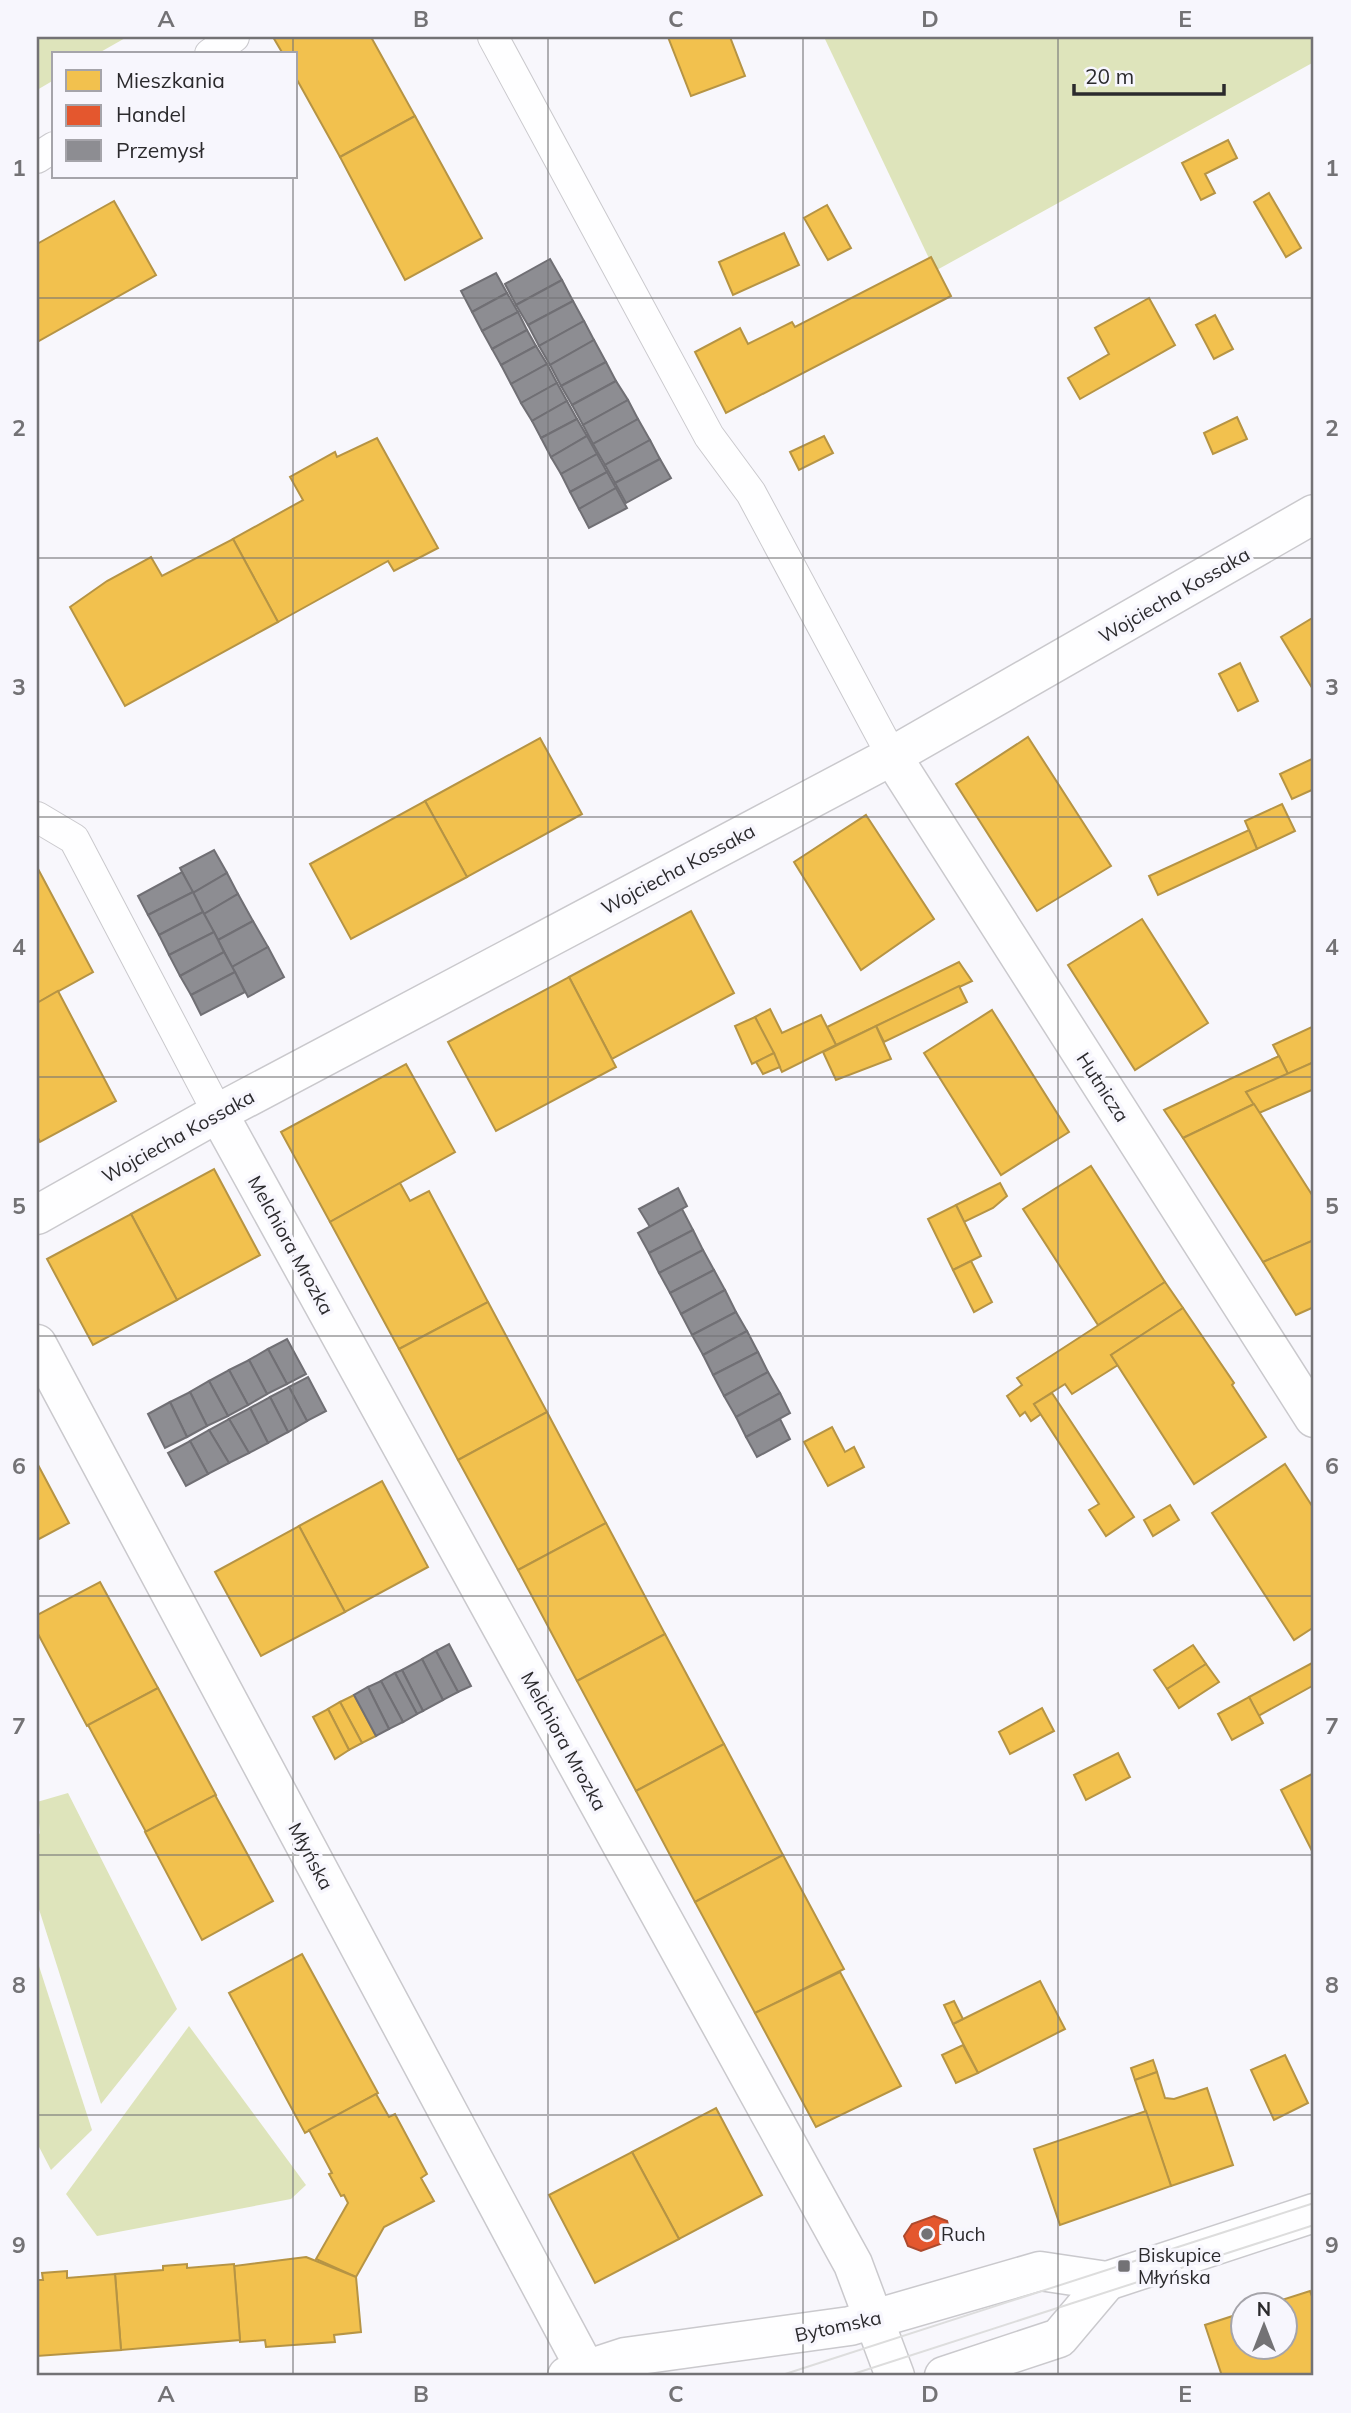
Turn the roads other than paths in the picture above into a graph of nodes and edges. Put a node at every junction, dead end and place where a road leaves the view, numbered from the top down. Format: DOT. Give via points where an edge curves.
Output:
graph roads {
  1 [pos="234,37"];
  2 [pos="493,37"];
  3 [pos="213,52"];
  4 [pos="52,148"];
  5 [pos="37,158"];
  6 [pos="1314,514"];
  7 [pos="892,756"];
  8 [pos="37,817"];
  9 [pos="218,1113"];
  10 [pos="37,1215"];
  11 [pos="37,1344"];
  12 [pos="1314,1418"];
  13 [pos="1314,2213"];
  14 [pos="1107,2281"];
  15 [pos="876,2319"];
  16 [pos="576,2372"];
  17 [pos="895,2376"];
  18 [pos="944,2376"];
  1 -- 3 [label="lane"];
  2 -- 7 [label="lane" via="709,436 751,494"];
  4 -- 5 [label="lane"];
  6 -- 7 [label="street, Wojciecha Kossaka"];
  7 -- 9 [label="street, Wojciecha Kossaka"];
  7 -- 12 [label="street, Hutnicza"];
  8 -- 9 [label="lane" via="74,839"];
  9 -- 10 [label="street, Wojciecha Kossaka"];
  9 -- 15 [label="street, Melchiora Mrozka" via="853,2264"];
  11 -- 16 [label="street, Młyńska"];
  13 -- 14 [label="street, Bytomska"];
  14 -- 15 [label="street, Bytomska" via="1040,2271"];
  14 -- 18 [label="street" via="1059,2338"];
  15 -- 16 [label="street, Bytomska" via="805,2334 625,2357"];
  15 -- 17 [label="street, Melchiora Mrozka"];
}
